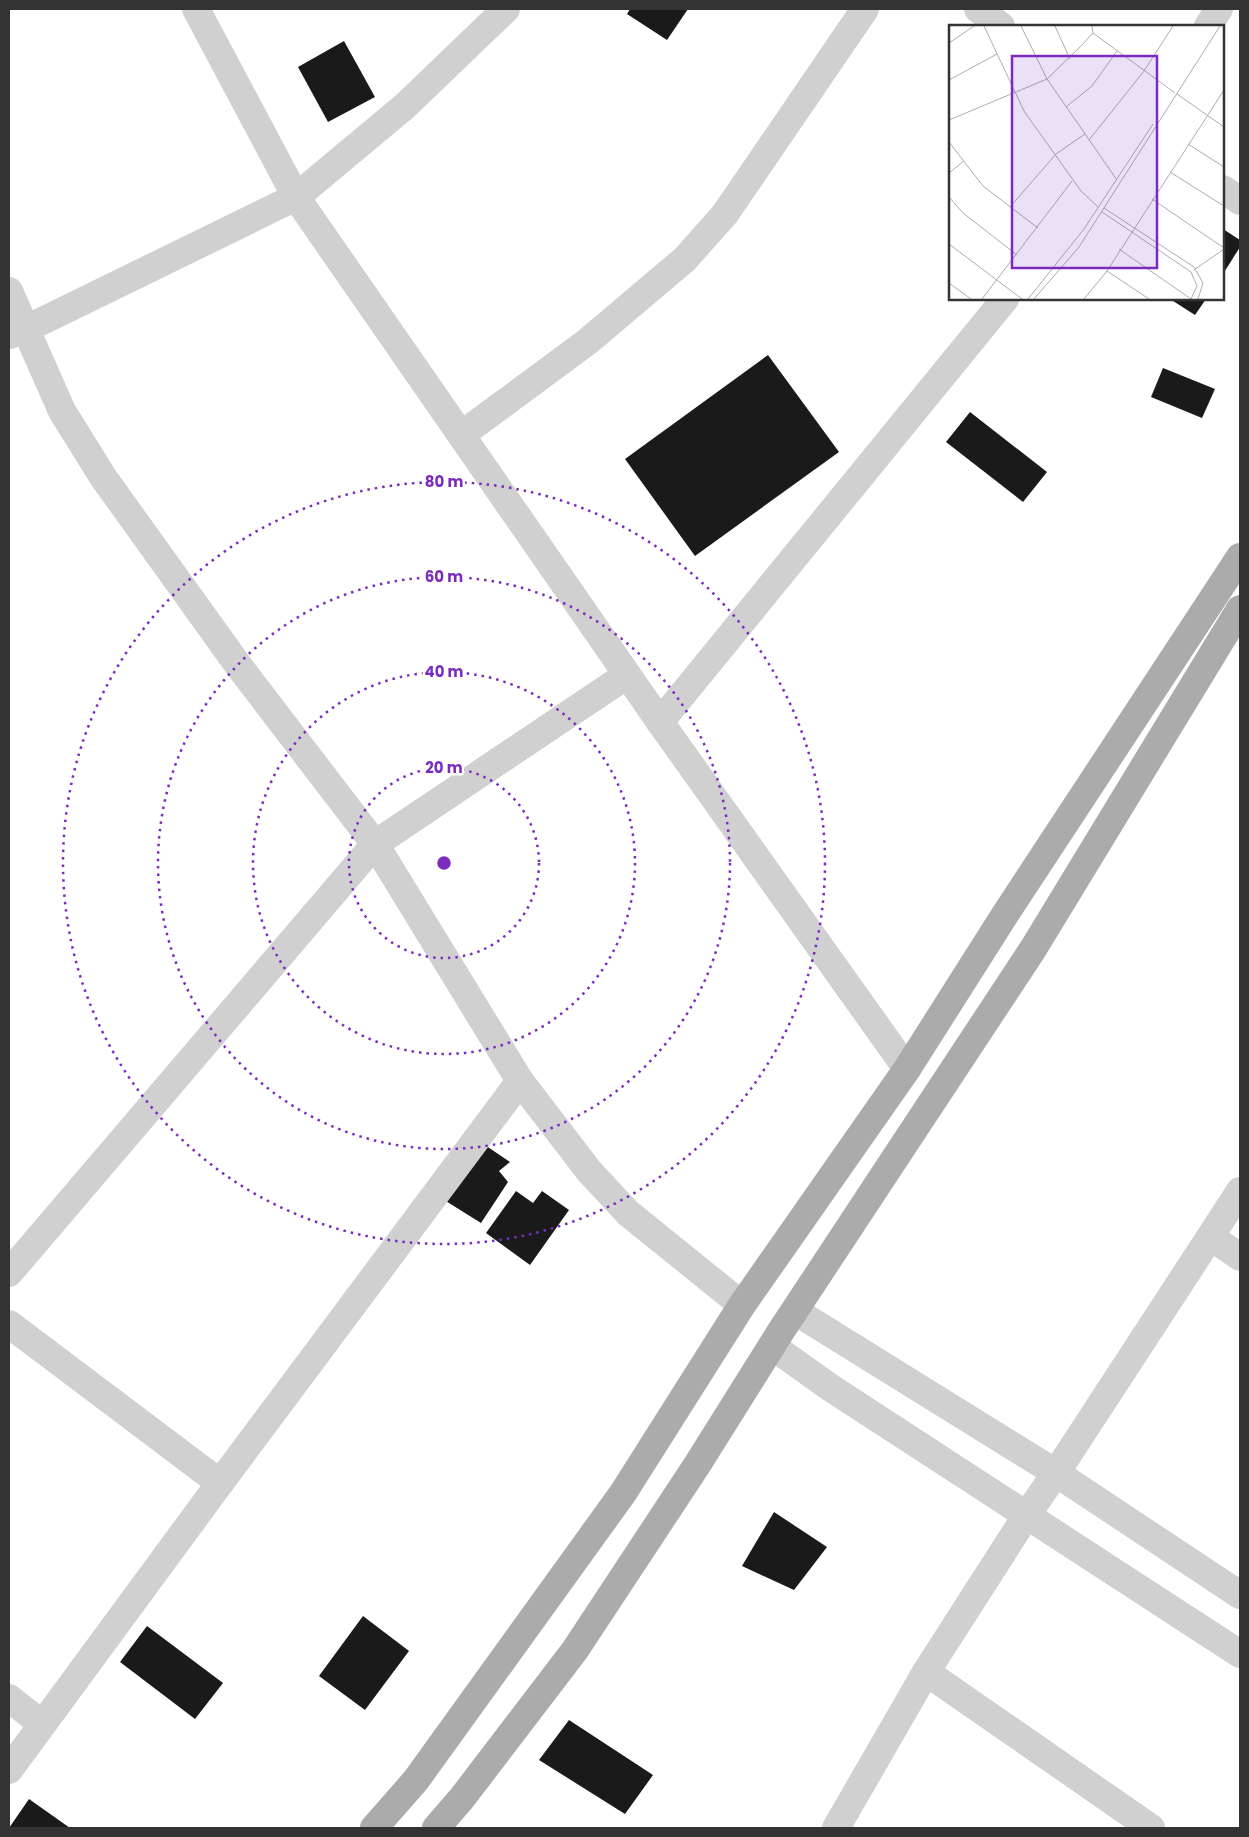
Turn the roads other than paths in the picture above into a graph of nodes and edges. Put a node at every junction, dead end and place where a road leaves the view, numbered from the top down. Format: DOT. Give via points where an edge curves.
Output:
graph roads {
  1 [pos="196,9"];
  2 [pos="865,9"];
  3 [pos="978,9"];
  4 [pos="1219,9"];
  5 [pos="498,12"];
  6 [pos="1000,25"];
  7 [pos="1209,25"];
  8 [pos="1224,190"];
  9 [pos="296,197"];
  10 [pos="1240,201"];
  11 [pos="9,291"];
  12 [pos="1004,300"];
  13 [pos="18,332"];
  14 [pos="461,436"];
  15 [pos="1240,557"];
  16 [pos="1240,609"];
  17 [pos="627,675"];
  18 [pos="660,722"];
  19 [pos="376,844"];
  20 [pos="907,1069"];
  21 [pos="520,1081"];
  22 [pos="1240,1192"];
  23 [pos="1211,1237"];
  24 [pos="1240,1257"];
  25 [pos="9,1274"];
  26 [pos="742,1305"];
  27 [pos="795,1312"];
  28 [pos="9,1324"];
  29 [pos="772,1346"];
  30 [pos="1056,1473"];
  31 [pos="220,1483"];
  32 [pos="1026,1516"];
  33 [pos="1240,1595"];
  34 [pos="1240,1654"];
  35 [pos="926,1672"];
  36 [pos="9,1698"];
  37 [pos="42,1724"];
  38 [pos="9,1770"];
  39 [pos="374,1828"];
  40 [pos="436,1828"];
  41 [pos="836,1828"];
  42 [pos="1151,1828"];
  1 -- 9 [label="street"];
  2 -- 14 [label="street" via="725,214 685,258 587,342"];
  3 -- 6 [label="street"];
  4 -- 7 [label="street"];
  5 -- 9 [label="street" via="405,106"];
  8 -- 10 [label="street"];
  9 -- 13 [label="street"];
  9 -- 14 [label="street"];
  11 -- 13 [label="street"];
  12 -- 18 [label="street"];
  13 -- 19 [label="street" via="103,477 238,665"];
  14 -- 17 [label="street"];
  15 -- 20 [label="main road"];
  16 -- 27 [label="main road" via="1033,949"];
  17 -- 18 [label="street"];
  17 -- 19 [label="street"];
  18 -- 20 [label="street"];
  19 -- 21 [label="street"];
  19 -- 25 [label="street"];
  20 -- 26 [label="main road"];
  21 -- 26 [label="street" via="589,1171 628,1213"];
  21 -- 31 [label="street"];
  22 -- 23 [label="street"];
  23 -- 24 [label="street"];
  23 -- 30 [label="street"];
  26 -- 39 [label="main road" via="623,1493 416,1780"];
  27 -- 29 [label="main road"];
  27 -- 30 [label="street"];
  28 -- 31 [label="street"];
  29 -- 32 [label="street"];
  29 -- 40 [label="main road" via="574,1650"];
  30 -- 32 [label="street"];
  30 -- 33 [label="street"];
  31 -- 37 [label="street"];
  32 -- 34 [label="street"];
  32 -- 35 [label="street"];
  35 -- 41 [label="street"];
  35 -- 42 [label="street"];
  36 -- 37 [label="street"];
  37 -- 38 [label="street"];
}
